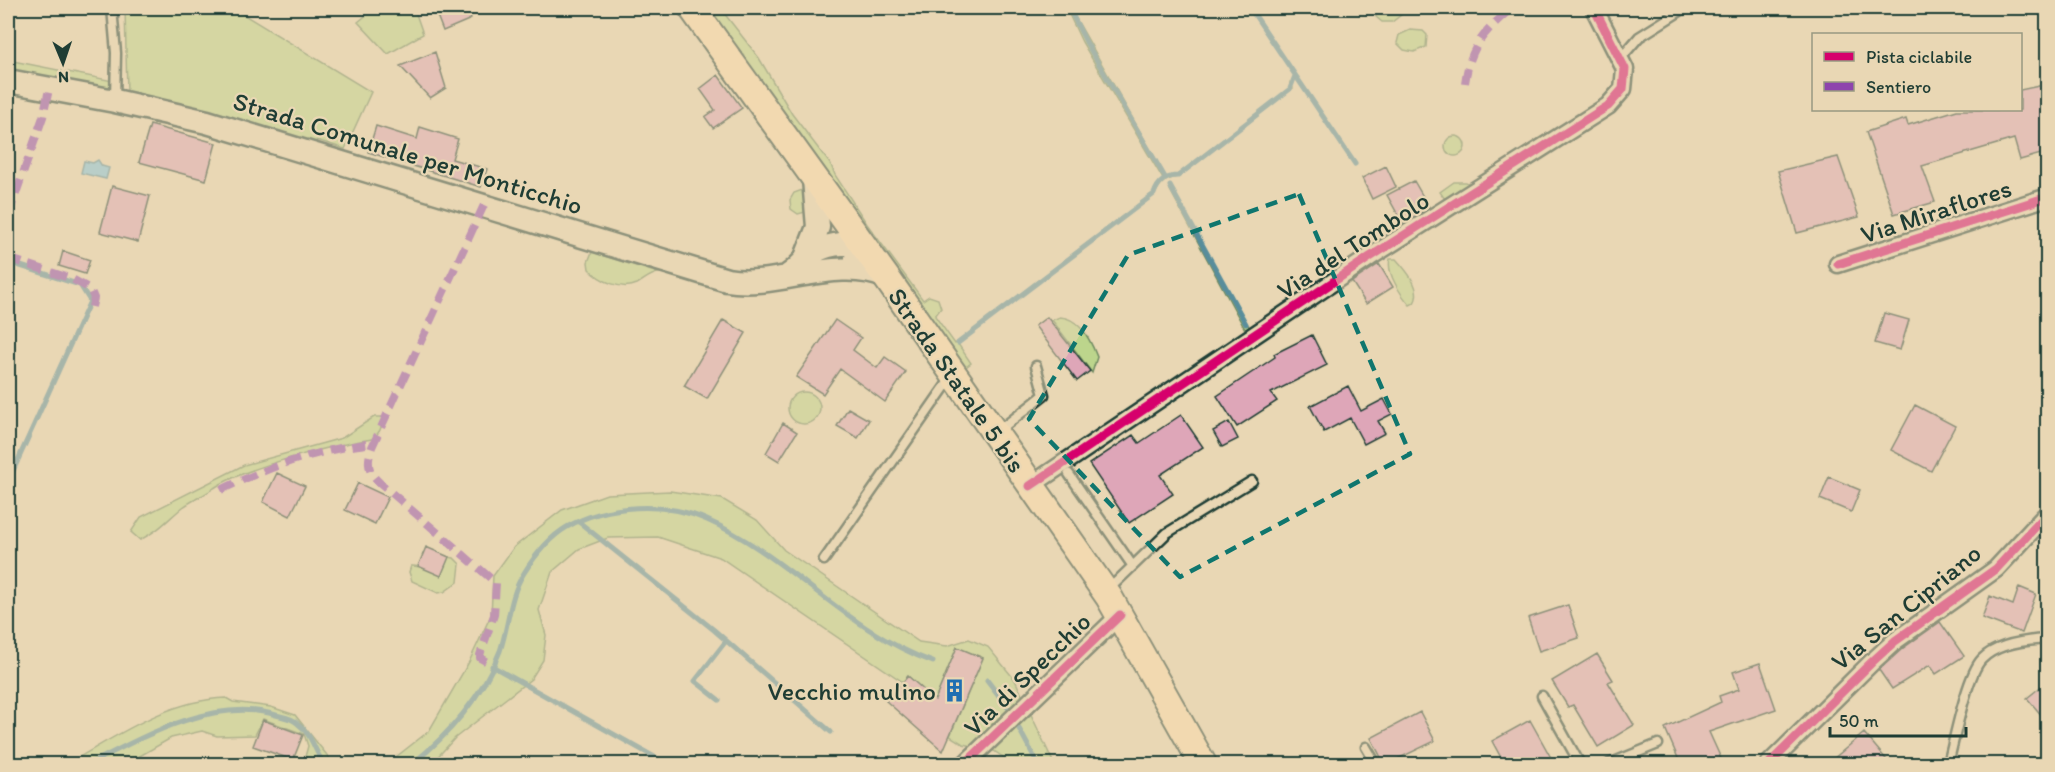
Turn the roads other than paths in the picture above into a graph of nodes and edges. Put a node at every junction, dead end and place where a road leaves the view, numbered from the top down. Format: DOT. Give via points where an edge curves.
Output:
graph roads {
  1 [pos="112,8"];
  2 [pos="692,8"];
  3 [pos="1594,8"];
  4 [pos="1685,8"];
  5 [pos="1621,58"];
  6 [pos="8,81"];
  7 [pos="115,101"];
  8 [pos="814,179"];
  9 [pos="2048,197"];
  10 [pos="862,244"];
  11 [pos="1838,264"];
  12 [pos="806,269"];
  13 [pos="886,277"];
  14 [pos="1036,366"];
  15 [pos="953,375"];
  16 [pos="994,434"];
  17 [pos="1069,474"];
  18 [pos="1252,481"];
  19 [pos="1030,486"];
  20 [pos="2048,513"];
  21 [pos="824,560"];
  22 [pos="1132,565"];
  23 [pos="1105,592"];
  24 [pos="1120,615"];
  25 [pos="2048,639"];
  26 [pos="1542,696"];
  27 [pos="1658,744"];
  28 [pos="1366,747"];
  29 [pos="965,765"];
  30 [pos="1203,765"];
  31 [pos="1376,765"];
  32 [pos="1580,765"];
  33 [pos="1609,765"];
  34 [pos="1769,765"];
  35 [pos="1948,765"];
  1 -- 7 [label="lane"];
  2 -- 8 [label="main road, Strada Statale 5 bis"];
  3 -- 5 [label="street, Via del Tombolo"];
  4 -- 5 [label="lane" via="1639,37"];
  5 -- 19 [label="street, Via del Tombolo" via="1626,78 1623,89 1608,106 1360,264"];
  6 -- 7 [label="main road, Strada Comunale per Monticchio"];
  7 -- 12 [label="main road, Strada Comunale per Monticchio" via="249,134 716,277 754,282"];
  8 -- 10 [label="main road, Strada Statale 5 bis"];
  8 -- 12 [label="main road" via="818,227"];
  9 -- 11 [label="street, Via Miraflores"];
  10 -- 12 [label="main road, Strada Comunale per Monticchio" via="852,261 840,268"];
  10 -- 13 [label="main road, Strada Statale 5 bis"];
  12 -- 13 [label="main road, Strada Comunale per Monticchio" via="866,271"];
  13 -- 15 [label="main road, Strada Statale 5 bis"];
  14 -- 16 [label="lane" via="1044,395"];
  15 -- 16 [label="main road, Strada Statale 5 bis"];
  15 -- 21 [label="lane"];
  16 -- 19 [label="main road, Strada Statale 5 bis"];
  17 -- 22 [label="lane"];
  18 -- 22 [label="lane" via="1167,533"];
  19 -- 23 [label="main road, Strada Statale 5 bis"];
  20 -- 34 [label="street, Via San Cipriano" via="1996,569 1895,641"];
  22 -- 23 [label="lane"];
  23 -- 24 [label="main road, Strada Statale 5 bis"];
  24 -- 29 [label="street, Via di Specchio"];
  24 -- 30 [label="main road, Strada Statale 5 bis"];
  25 -- 35 [label="lane" via="2001,648 1980,660"];
  26 -- 32 [label="lane"];
  27 -- 33 [label="lane"];
  28 -- 31 [label="lane"];
}
